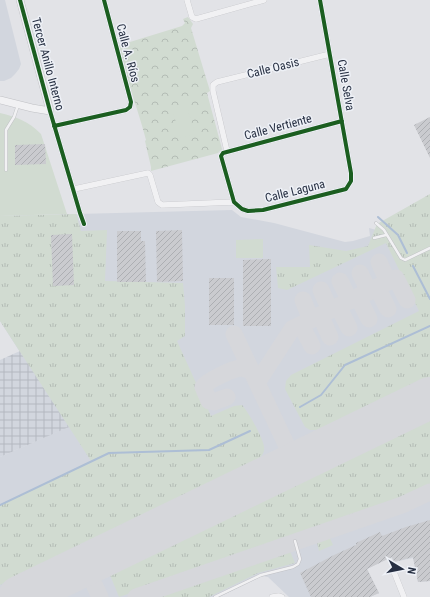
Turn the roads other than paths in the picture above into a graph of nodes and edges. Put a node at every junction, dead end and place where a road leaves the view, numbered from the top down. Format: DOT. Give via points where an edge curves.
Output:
graph roads {
  1 [pos="21,0"];
  2 [pos="104,0"];
  3 [pos="187,0"];
  4 [pos="264,0"];
  5 [pos="320,0"];
  6 [pos="330,54"];
  7 [pos="0,100"];
  8 [pos="18,104"];
  9 [pos="50,111"];
  10 [pos="342,120"];
  11 [pos="54,126"];
  12 [pos="227,151"];
  13 [pos="6,170"];
  14 [pos="351,173"];
  15 [pos="74,189"];
  16 [pos="234,202"];
  17 [pos="376,223"];
  18 [pos="84,224"];
  19 [pos="386,235"];
  20 [pos="374,238"];
  21 [pos="430,248"];
  22 [pos="295,541"];
  23 [pos="394,572"];
  24 [pos="215,597"];
  25 [pos="272,597"];
  26 [pos="282,597"];
  27 [pos="404,597"];
  1 -- 9 [label="street, Tercer Anillo Interno"];
  2 -- 11 [label="street, Calle A. Ríos" via="131,102 130,107"];
  3 -- 4 [label="street" via="192,17 196,19"];
  5 -- 6 [label="street, Calle Selva"];
  6 -- 10 [label="street, Calle Selva"];
  6 -- 12 [label="street, Calle Oasis" via="213,85"];
  7 -- 8 [label="street"];
  8 -- 9 [label="street"];
  8 -- 13 [label="lane" via="6,130"];
  9 -- 11 [label="street, Tercer Anillo Interno"];
  10 -- 12 [label="street, Calle Vertiente"];
  10 -- 14 [label="street, Calle Selva"];
  11 -- 15 [label="street, Tercer Anillo Interno"];
  12 -- 16 [label="street, Calle Vertiente" via="221,156"];
  14 -- 16 [label="street, Calle Laguna" via="351,181 346,189 270,208 248,211 238,207"];
  15 -- 16 [label="street, Calle Laguna" via="148,173 157,200 162,205"];
  15 -- 18 [label="street, Tercer Anillo Interno"];
  17 -- 19 [label="lane"];
  19 -- 20 [label="lane"];
  19 -- 21 [label="lane" via="401,258 406,260"];
  22 -- 24 [label="lane" via="300,559 298,564 260,575"];
  23 -- 27 [label="street"];
  25 -- 26 [label="street"];
}
